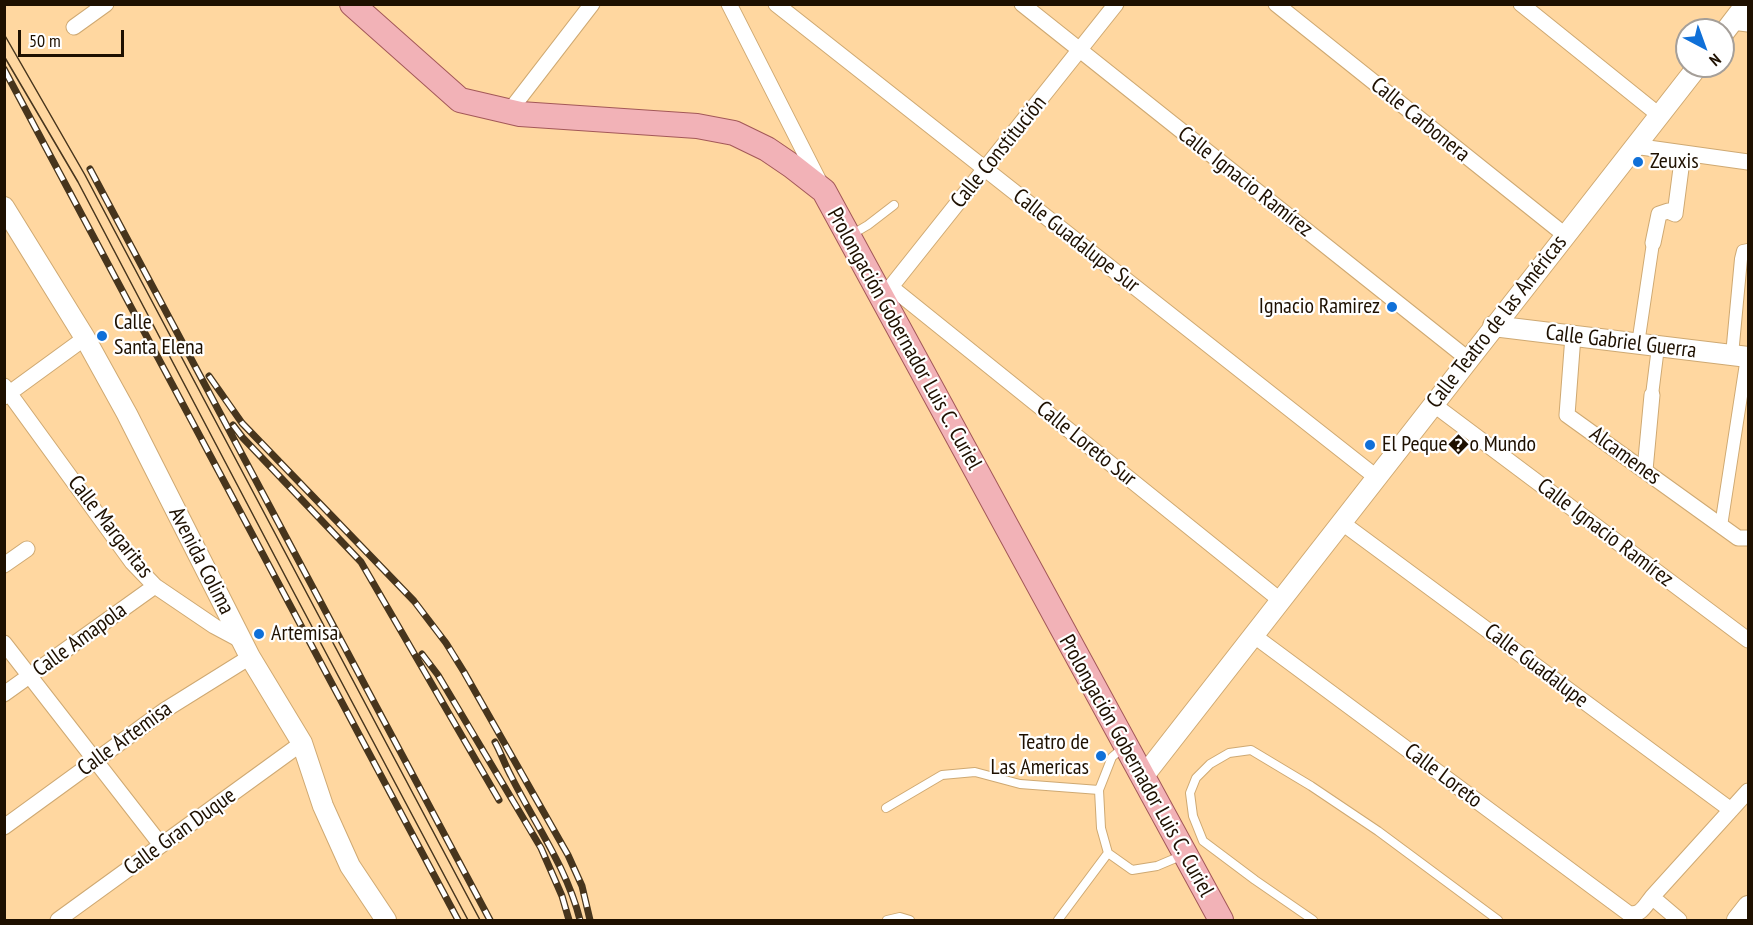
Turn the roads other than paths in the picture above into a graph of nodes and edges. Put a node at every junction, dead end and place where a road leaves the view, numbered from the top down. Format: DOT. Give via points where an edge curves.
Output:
graph roads {
  1 [pos="106,4"];
  2 [pos="351,4"];
  3 [pos="364,4"];
  4 [pos="592,4"];
  5 [pos="729,4"];
  6 [pos="776,4"];
  7 [pos="1022,4"];
  8 [pos="1116,4"];
  9 [pos="1276,4"];
  10 [pos="1521,4"];
  11 [pos="1746,4"];
  12 [pos="1735,26"];
  13 [pos="74,27"];
  14 [pos="377,28"];
  15 [pos="1080,50"];
  16 [pos="1688,78"];
  17 [pos="508,113"];
  18 [pos="1659,115"];
  19 [pos="1634,146"];
  20 [pos="1683,153"];
  21 [pos="1749,162"];
  22 [pos="985,169"];
  23 [pos="824,191"];
  24 [pos="894,205"];
  25 [pos="4,207"];
  26 [pos="1565,235"];
  27 [pos="848,236"];
  28 [pos="1653,243"];
  29 [pos="1749,250"];
  30 [pos="887,293"];
  31 [pos="1493,326"];
  32 [pos="1573,336"];
  33 [pos="85,338"];
  34 [pos="1638,344"];
  35 [pos="1658,347"];
  36 [pos="1742,357"];
  37 [pos="1468,359"];
  38 [pos="6,392"];
  39 [pos="1652,395"];
  40 [pos="1433,404"];
  41 [pos="1645,470"];
  42 [pos="1376,477"];
  43 [pos="1341,522"];
  44 [pos="1721,526"];
  45 [pos="1749,538"];
  46 [pos="27,549"];
  47 [pos="4,565"];
  48 [pos="155,586"];
  49 [pos="1280,600"];
  50 [pos="1254,634"];
  51 [pos="1749,640"];
  52 [pos="4,643"];
  53 [pos="246,649"];
  54 [pos="30,676"];
  55 [pos="4,694"];
  56 [pos="302,743"];
  57 [pos="1126,746"];
  58 [pos="96,760"];
  59 [pos="1143,777"];
  60 [pos="1099,790"];
  61 [pos="1749,791"];
  62 [pos="886,808"];
  63 [pos="1731,810"];
  64 [pos="4,827"];
  65 [pos="162,845"];
  66 [pos="1108,853"];
  67 [pos="1184,854"];
  68 [pos="1652,897"];
  69 [pos="1749,906"];
  70 [pos="58,921"];
  71 [pos="386,921"];
  72 [pos="887,921"];
  73 [pos="910,921"];
  74 [pos="1058,921"];
  75 [pos="1221,921"];
  76 [pos="1313,921"];
  77 [pos="1498,921"];
  78 [pos="1679,921"];
  79 [pos="1737,921"];
  1 -- 13 [label="street"];
  2 -- 14 [label="main road, Prolongación Gobernador Luis C. Curiel"];
  3 -- 14 [label="main road, Prolongación Gobernador Luis C. Curiel"];
  4 -- 17 [label="street"];
  5 -- 23 [label="street"];
  6 -- 22 [label="street, Calle Guadalupe Sur"];
  7 -- 15 [label="street, Calle Ignacio Ramírez"];
  8 -- 15 [label="street, Calle Constitución"];
  9 -- 26 [label="street, Calle Carbonera"];
  10 -- 18 [label="street"];
  11 -- 12 [label="street"];
  14 -- 17 [label="main road, Prolongación Gobernador Luis C. Curiel" via="460,100"];
  15 -- 22 [label="street, Calle Constitución"];
  15 -- 37 [label="street, Calle Ignacio Ramírez"];
  16 -- 18 [label="street, Calle Teatro de las Américas"];
  17 -- 23 [label="main road, Prolongación Gobernador Luis C. Curiel" via="697,126 734,133 775,155"];
  18 -- 19 [label="street, Calle Teatro de las Américas"];
  19 -- 20 [label="street"];
  19 -- 26 [label="street, Calle Teatro de las Américas"];
  20 -- 21 [label="street"];
  20 -- 28 [label="street" via="1675,214 1659,214"];
  22 -- 30 [label="street, Calle Constitución"];
  22 -- 42 [label="street, Calle Guadalupe Sur"];
  23 -- 27 [label="main road, Prolongación Gobernador Luis C. Curiel"];
  24 -- 27 [label="lane"];
  25 -- 33 [label="street, Avenida Colima"];
  26 -- 31 [label="street, Calle Teatro de las Américas"];
  27 -- 30 [label="main road, Prolongación Gobernador Luis C. Curiel"];
  28 -- 34 [label="street"];
  29 -- 36 [label="street" via="1743,251 1741,259"];
  30 -- 49 [label="street, Calle Loreto Sur"];
  30 -- 57 [label="main road, Prolongación Gobernador Luis C. Curiel"];
  31 -- 32 [label="street, Calle Gabriel Guerra"];
  31 -- 37 [label="street, Calle Teatro de las Américas"];
  32 -- 34 [label="street, Calle Gabriel Guerra"];
  32 -- 41 [label="street, Alcamenes" via="1567,415"];
  33 -- 38 [label="street"];
  33 -- 53 [label="street, Avenida Colima"];
  34 -- 35 [label="street, Calle Gabriel Guerra"];
  35 -- 36 [label="street, Calle Gabriel Guerra"];
  35 -- 39 [label="street"];
  36 -- 44 [label="street"];
  37 -- 40 [label="street, Calle Teatro de las Américas"];
  38 -- 48 [label="street, Calle Margaritas" via="132,562"];
  39 -- 41 [label="street"];
  40 -- 42 [label="street, Calle Teatro de las Américas"];
  40 -- 51 [label="street, Calle Ignacio Ramírez"];
  41 -- 44 [label="street, Alcamenes"];
  42 -- 43 [label="street, Calle Teatro de las Américas"];
  43 -- 49 [label="street, Calle Teatro de las Américas"];
  43 -- 63 [label="street, Calle Guadalupe"];
  44 -- 45 [label="street, Alcamenes" via="1738,538"];
  46 -- 47 [label="street"];
  48 -- 53 [label="street, Calle Margaritas"];
  48 -- 54 [label="street, Calle Amapola"];
  49 -- 50 [label="street, Calle Teatro de las Américas"];
  50 -- 59 [label="street, Calle Teatro de las Américas"];
  50 -- 68 [label="street, Calle Loreto" via="1628,913 1640,912"];
  52 -- 54 [label="street"];
  53 -- 56 [label="street, Avenida Colima"];
  53 -- 58 [label="street, Calle Artemisa"];
  54 -- 55 [label="street, Calle Amapola"];
  54 -- 58 [label="street"];
  56 -- 65 [label="street, Calle Gran Duque"];
  56 -- 71 [label="street, Avenida Colima" via="323,806 350,866"];
  57 -- 59 [label="main road, Prolongación Gobernador Luis C. Curiel"];
  57 -- 60 [label="lane" via="1112,757"];
  58 -- 64 [label="street, Calle Artemisa"];
  58 -- 65 [label="street"];
  59 -- 67 [label="main road, Prolongación Gobernador Luis C. Curiel"];
  60 -- 62 [label="lane" via="1020,784 975,772 942,775"];
  60 -- 66 [label="lane" via="1101,828"];
  61 -- 63 [label="street"];
  63 -- 68 [label="street"];
  65 -- 70 [label="street, Calle Gran Duque"];
  66 -- 67 [label="lane" via="1132,870 1157,866"];
  66 -- 74 [label="lane"];
  67 -- 75 [label="main road, Prolongación Gobernador Luis C. Curiel"];
  68 -- 78 [label="street"];
  69 -- 79 [label="street"];
  72 -- 73 [label="lane" via="900,917"];
  76 -- 77 [label="lane" via="1203,841 1193,816 1190,793 1196,778 1229,753 1251,750 1311,786"];
}
